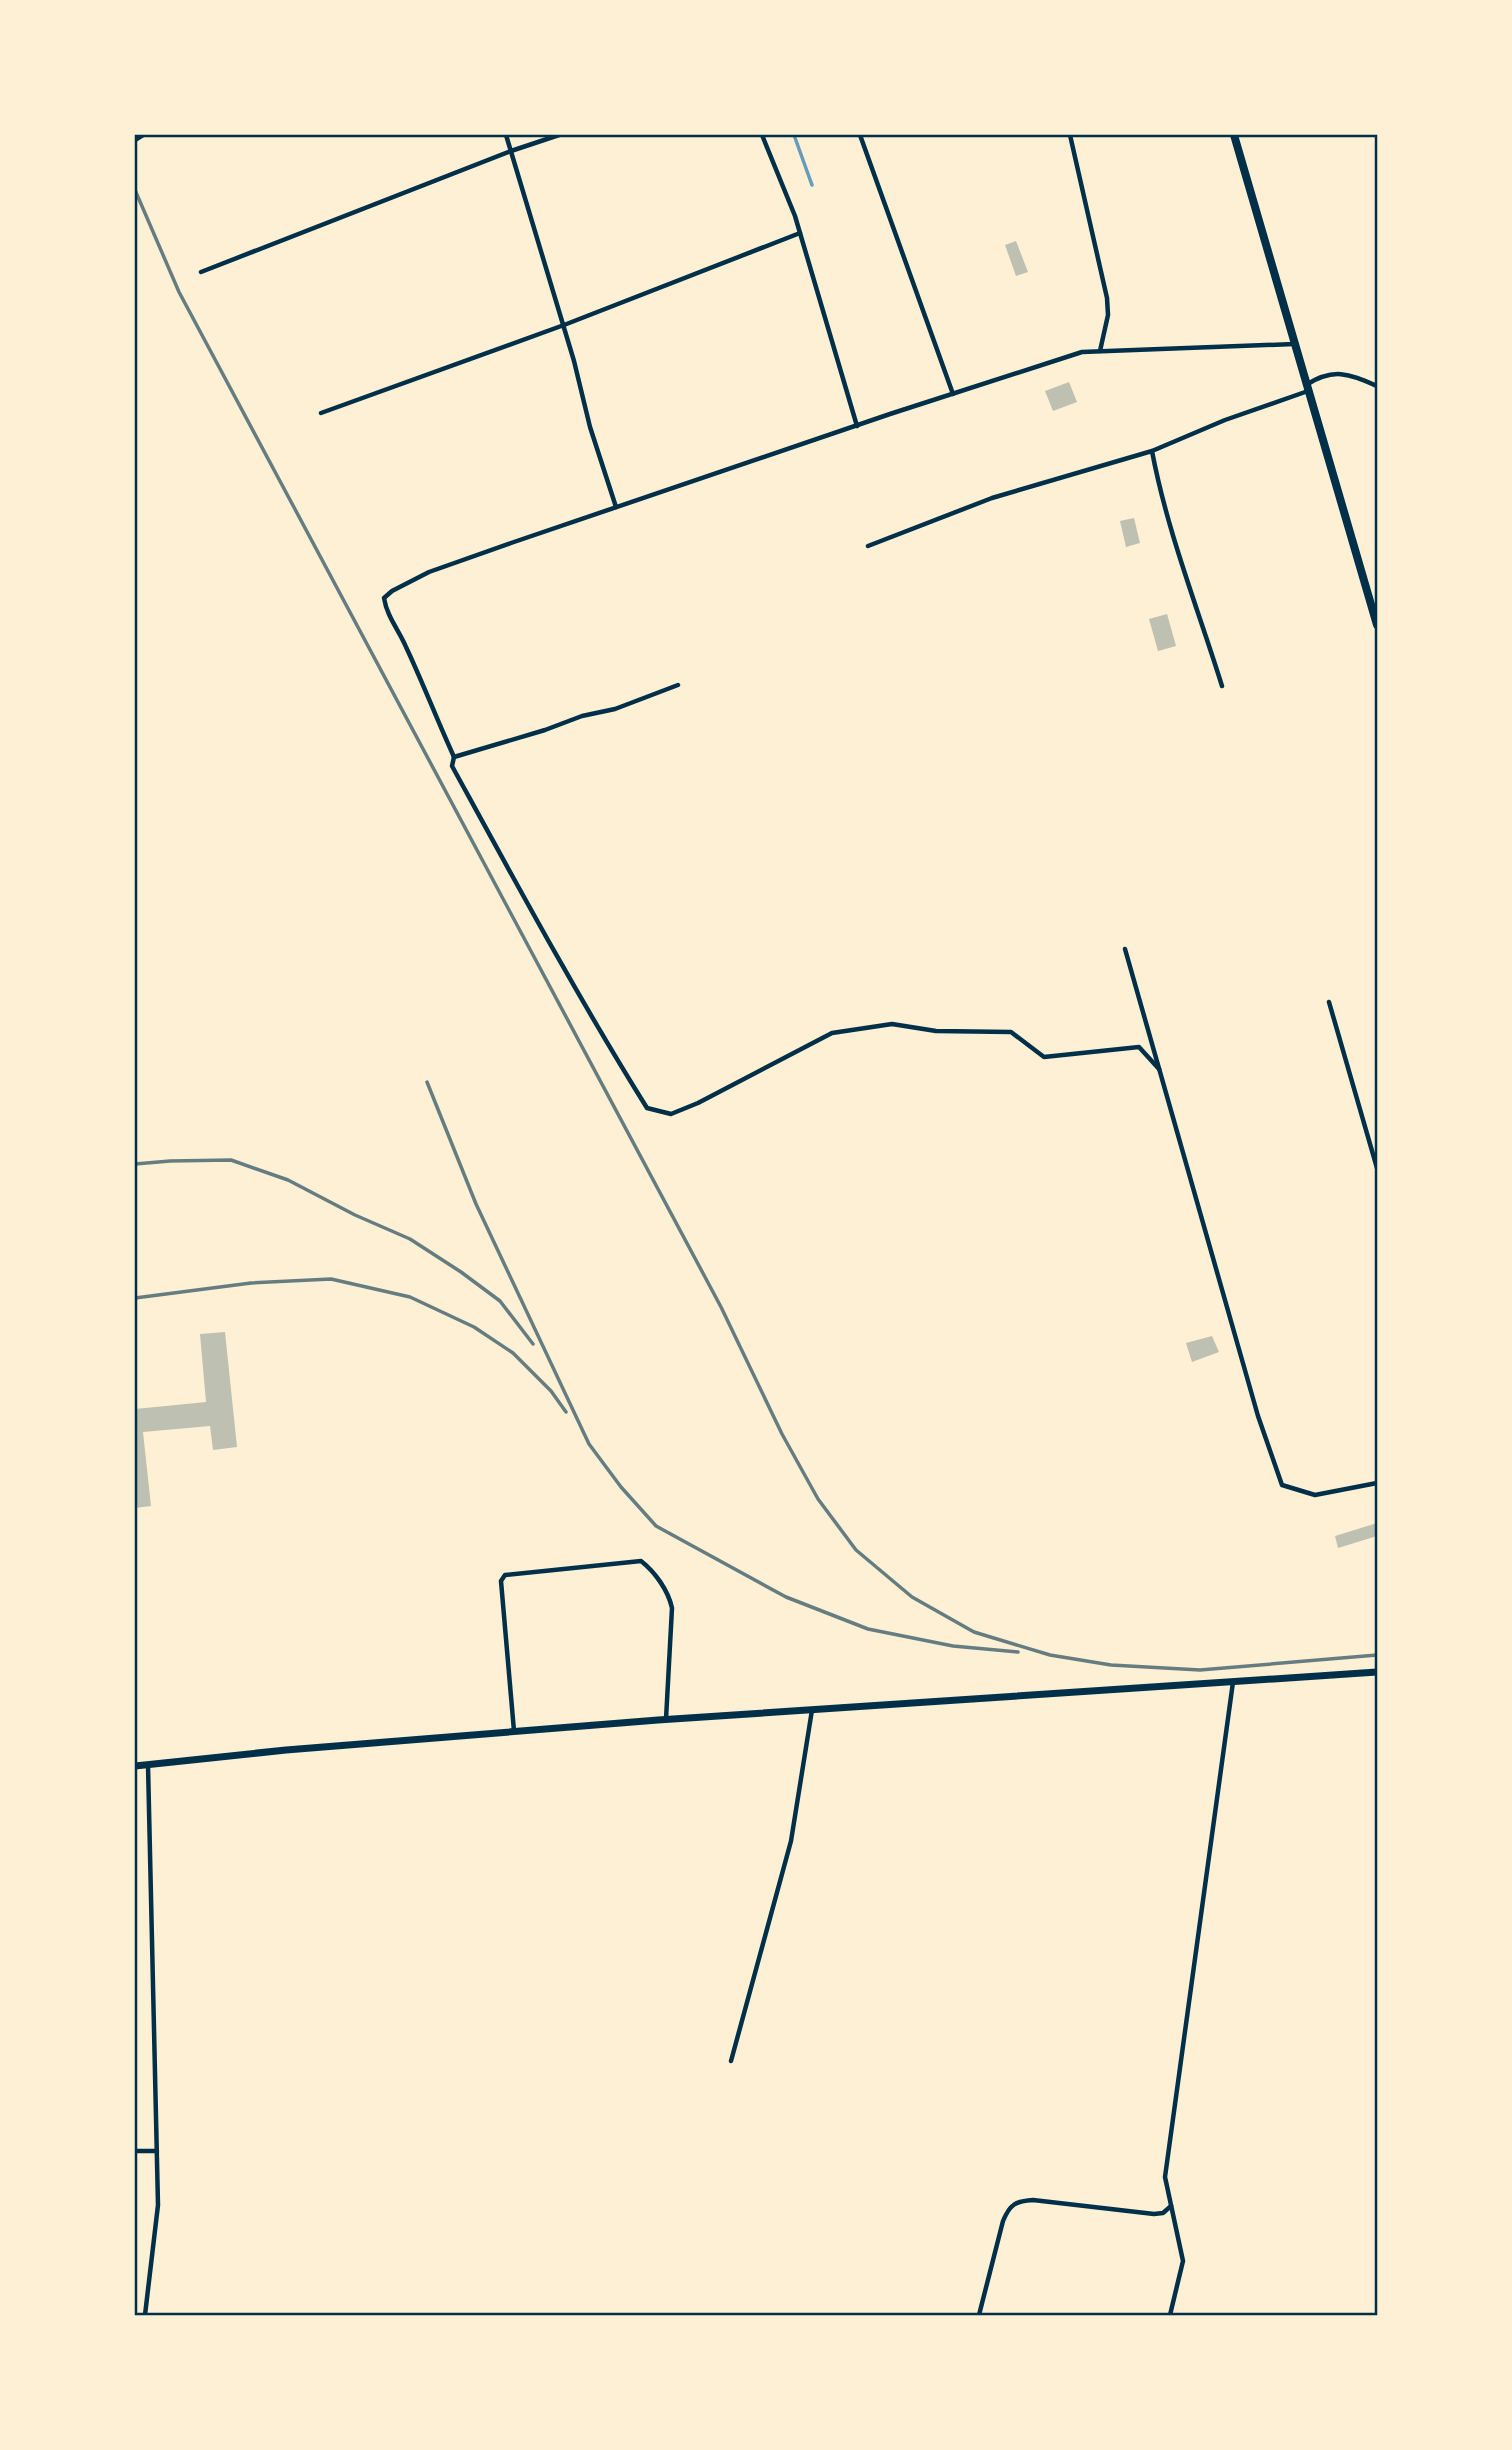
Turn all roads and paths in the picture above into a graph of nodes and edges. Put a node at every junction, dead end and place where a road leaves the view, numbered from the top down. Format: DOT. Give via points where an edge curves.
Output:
graph roads {
  1 [pos="143,135"];
  2 [pos="506,135"];
  3 [pos="559,135"];
  4 [pos="762,135"];
  5 [pos="860,135"];
  6 [pos="1070,135"];
  7 [pos="1234,135"];
  8 [pos="135,140"];
  9 [pos="511,151"];
  10 [pos="800,233"];
  11 [pos="201,272"];
  12 [pos="564,325"];
  13 [pos="1295,344"];
  14 [pos="1100,351"];
  15 [pos="1377,386"];
  16 [pos="1308,388"];
  17 [pos="953,394"];
  18 [pos="321,413"];
  19 [pos="857,426"];
  20 [pos="1152,451"];
  21 [pos="616,507"];
  22 [pos="868,546"];
  23 [pos="1377,625"];
  24 [pos="678,685"];
  25 [pos="1222,686"];
  26 [pos="454,757"];
  27 [pos="1125,949"];
  28 [pos="1329,1002"];
  29 [pos="1159,1069"];
  30 [pos="1377,1168"];
  31 [pos="1377,1483"];
  32 [pos="1377,1672"];
  33 [pos="1233,1682"];
  34 [pos="812,1709"];
  35 [pos="666,1719"];
  36 [pos="514,1731"];
  37 [pos="148,1764"];
  38 [pos="135,1766"];
  39 [pos="731,2061"];
  40 [pos="135,2151"];
  41 [pos="157,2151"];
  42 [pos="1171,2206"];
  43 [pos="145,2315"];
  44 [pos="979,2315"];
  45 [pos="1170,2315"];
  1 -- 8 [label="street"];
  2 -- 9 [label="street"];
  3 -- 9 [label="street"];
  4 -- 10 [label="street"];
  5 -- 17 [label="street"];
  6 -- 14 [label="street" via="1107,298"];
  7 -- 13 [label="main road"];
  9 -- 11 [label="street"];
  9 -- 12 [label="street"];
  10 -- 12 [label="street"];
  10 -- 19 [label="street"];
  12 -- 18 [label="street"];
  12 -- 21 [label="street"];
  13 -- 14 [label="street"];
  13 -- 16 [label="main road"];
  14 -- 17 [label="street" via="1082,352"];
  15 -- 16 [label="street" via="1329,373"];
  16 -- 20 [label="street"];
  16 -- 23 [label="main road"];
  17 -- 19 [label="street"];
  19 -- 21 [label="street"];
  20 -- 22 [label="street" via="992,498"];
  20 -- 25 [label="street"];
  21 -- 26 [label="street" via="429,572 384,598"];
  24 -- 26 [label="street" via="615,709"];
  26 -- 29 [label="street" via="452,766 535,919 647,1108 671,1114 832,1032 892,1024 936,1031 1011,1032 1044,1057 1139,1046"];
  27 -- 29 [label="street"];
  28 -- 30 [label="street"];
  29 -- 31 [label="street" via="1254,1403 1282,1485 1315,1495"];
  32 -- 33 [label="main road"];
  33 -- 34 [label="main road"];
  33 -- 42 [label="street" via="1165,2177"];
  34 -- 35 [label="main road"];
  34 -- 39 [label="street" via="791,1841"];
  35 -- 36 [label="main road"];
  35 -- 36 [label="street" via="672,1608 669,1596 640,1561 505,1575 501,1581"];
  36 -- 37 [label="main road"];
  37 -- 38 [label="main road"];
  37 -- 41 [label="street"];
  40 -- 41 [label="street"];
  41 -- 43 [label="street" via="158,2205"];
  42 -- 44 [label="street" via="1154,2214 1019,2200 1009,2206 1003,2221"];
  42 -- 45 [label="street" via="1184,2261"];
}
